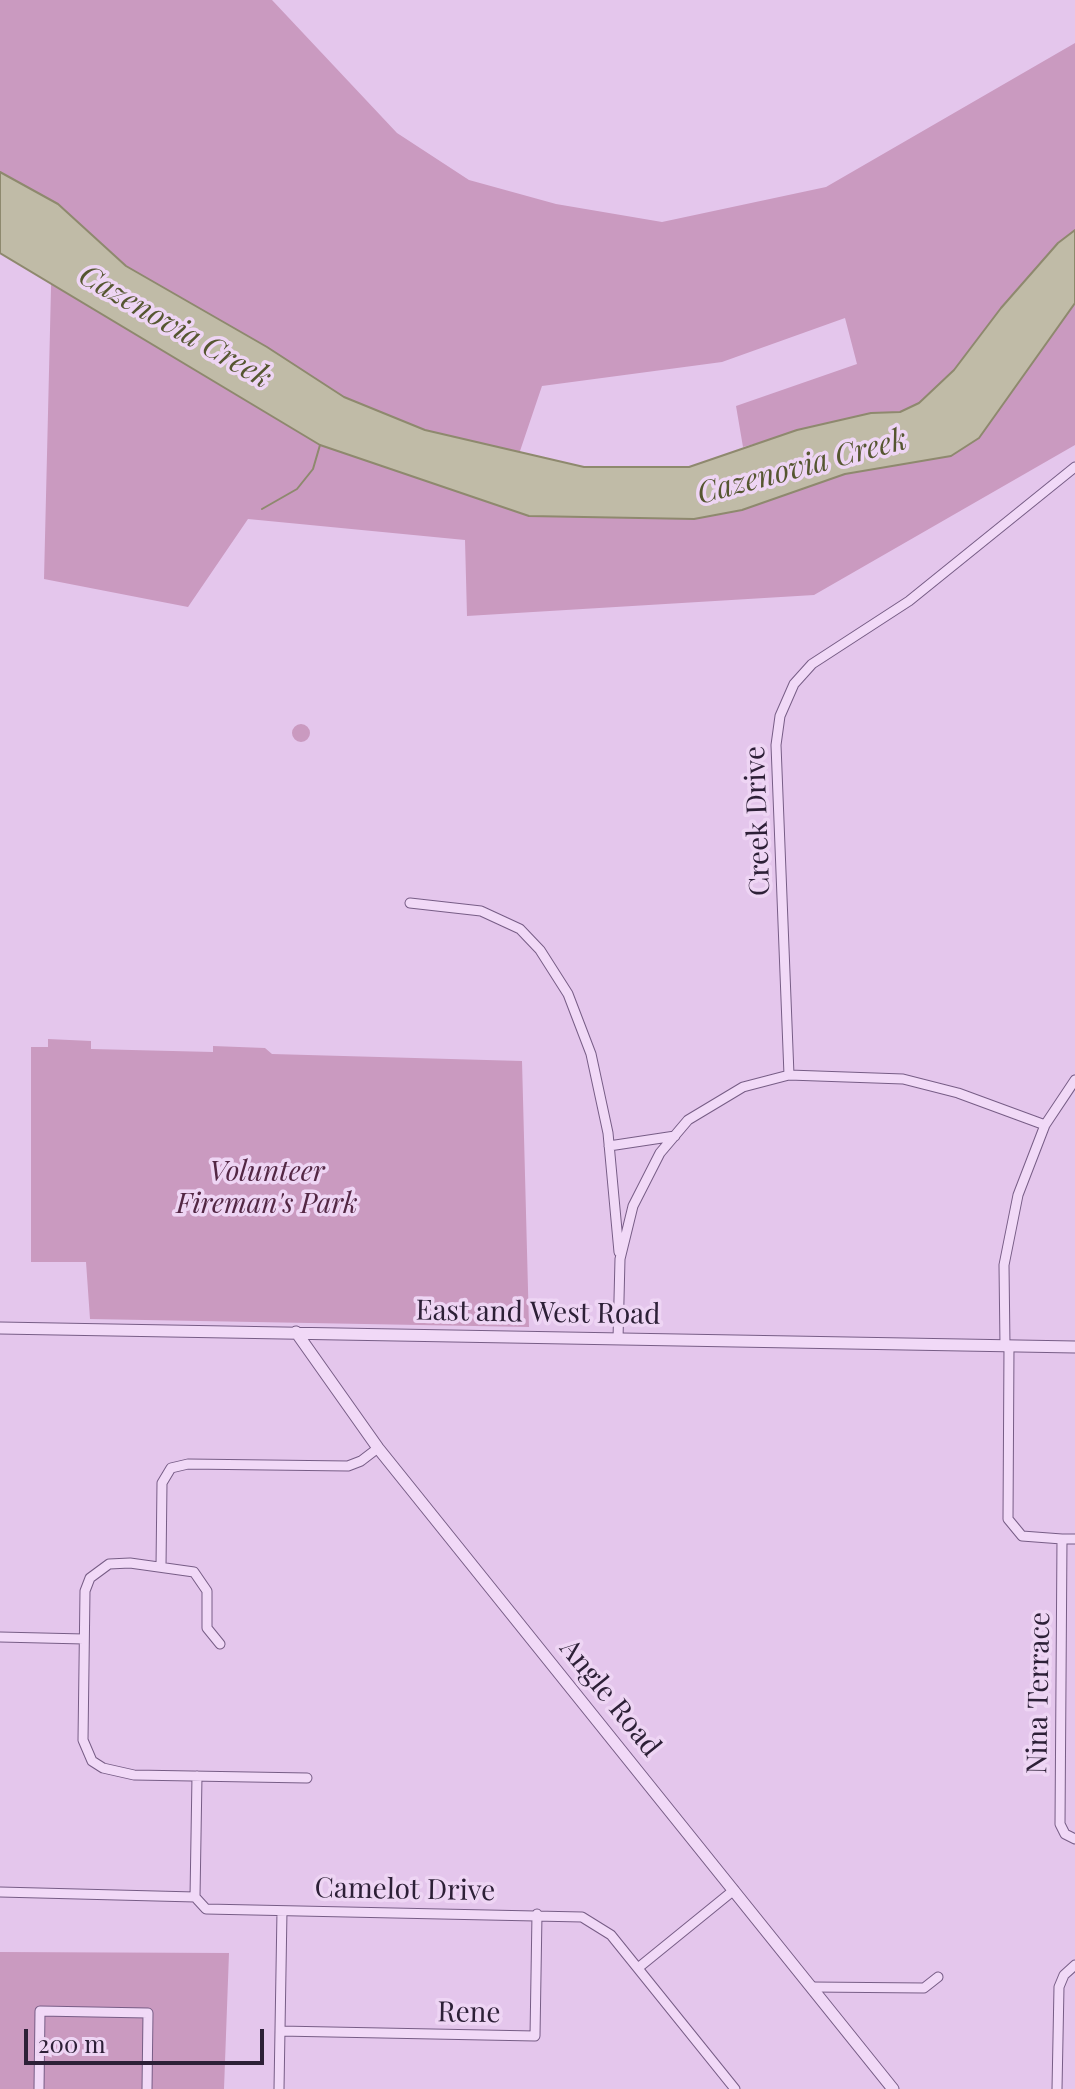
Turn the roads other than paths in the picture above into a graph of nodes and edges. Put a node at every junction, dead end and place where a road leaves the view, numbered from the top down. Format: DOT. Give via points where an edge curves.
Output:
graph roads {
  1 [pos="1075,467"];
  2 [pos="410,903"];
  3 [pos="789,1075"];
  4 [pos="1075,1080"];
  5 [pos="1045,1125"];
  6 [pos="675,1136"];
  7 [pos="609,1146"];
  8 [pos="620,1259"];
  9 [pos="0,1328"];
  10 [pos="296,1332"];
  11 [pos="618,1339"];
  12 [pos="1007,1346"];
  13 [pos="1075,1347"];
  14 [pos="378,1448"];
  15 [pos="1062,1539"];
  16 [pos="1075,1539"];
  17 [pos="161,1566"];
  18 [pos="0,1637"];
  19 [pos="84,1639"];
  20 [pos="220,1644"];
  21 [pos="197,1776"];
  22 [pos="307,1778"];
  23 [pos="1075,1839"];
  24 [pos="734,1890"];
  25 [pos="0,1892"];
  26 [pos="195,1897"];
  27 [pos="282,1911"];
  28 [pos="537,1914"];
  29 [pos="1075,1965"];
  30 [pos="638,1968"];
  31 [pos="938,1977"];
  32 [pos="812,1987"];
  33 [pos="280,2031"];
  34 [pos="39,2089"];
  35 [pos="147,2089"];
  36 [pos="279,2089"];
  37 [pos="735,2089"];
  38 [pos="893,2089"];
  39 [pos="1057,2089"];
  1 -- 3 [label="street, Creek Drive" via="909,601 812,664 794,684 780,716 776,745"];
  2 -- 7 [label="street" via="481,911 520,929 540,950 568,994 591,1054"];
  3 -- 5 [label="street" via="903,1079"];
  3 -- 6 [label="street" via="743,1087 688,1120"];
  4 -- 5 [label="street"];
  5 -- 12 [label="street" via="1018,1195 1004,1265"];
  6 -- 7 [label="street"];
  6 -- 8 [label="street" via="660,1153 633,1206"];
  7 -- 8 [label="street"];
  8 -- 11 [label="street"];
  9 -- 10 [label="street, East and West Road"];
  10 -- 11 [label="street, East and West Road"];
  10 -- 14 [label="street, Angle Road"];
  11 -- 12 [label="street, East and West Road"];
  12 -- 13 [label="street, East and West Road"];
  12 -- 15 [label="street" via="1008,1519 1022,1536"];
  14 -- 17 [label="street" via="348,1466 171,1468 162,1483"];
  14 -- 24 [label="street, Angle Road"];
  15 -- 16 [label="street"];
  15 -- 23 [label="street, Nina Terrace" via="1060,1824"];
  17 -- 19 [label="street" via="109,1564 90,1578"];
  17 -- 20 [label="street" via="187,1569 204,1583 207,1628"];
  18 -- 19 [label="street"];
  19 -- 21 [label="street" via="83,1740 92,1761 134,1775"];
  21 -- 22 [label="street"];
  21 -- 26 [label="street"];
  24 -- 30 [label="street"];
  24 -- 32 [label="street, Angle Road"];
  25 -- 26 [label="street, Camelot Drive"];
  26 -- 27 [label="street, Camelot Drive" via="206,1909"];
  27 -- 28 [label="street, Camelot Drive"];
  27 -- 33 [label="street"];
  28 -- 30 [label="street, Camelot Drive" via="593,1921"];
  28 -- 33 [label="street, Rene" via="535,2036"];
  29 -- 39 [label="street" via="1059,1987"];
  30 -- 37 [label="street, Camelot Drive"];
  31 -- 32 [label="street" via="924,1988"];
  32 -- 38 [label="street, Angle Road"];
  33 -- 36 [label="street"];
  34 -- 35 [label="street" via="40,2011 148,2013"];
}
